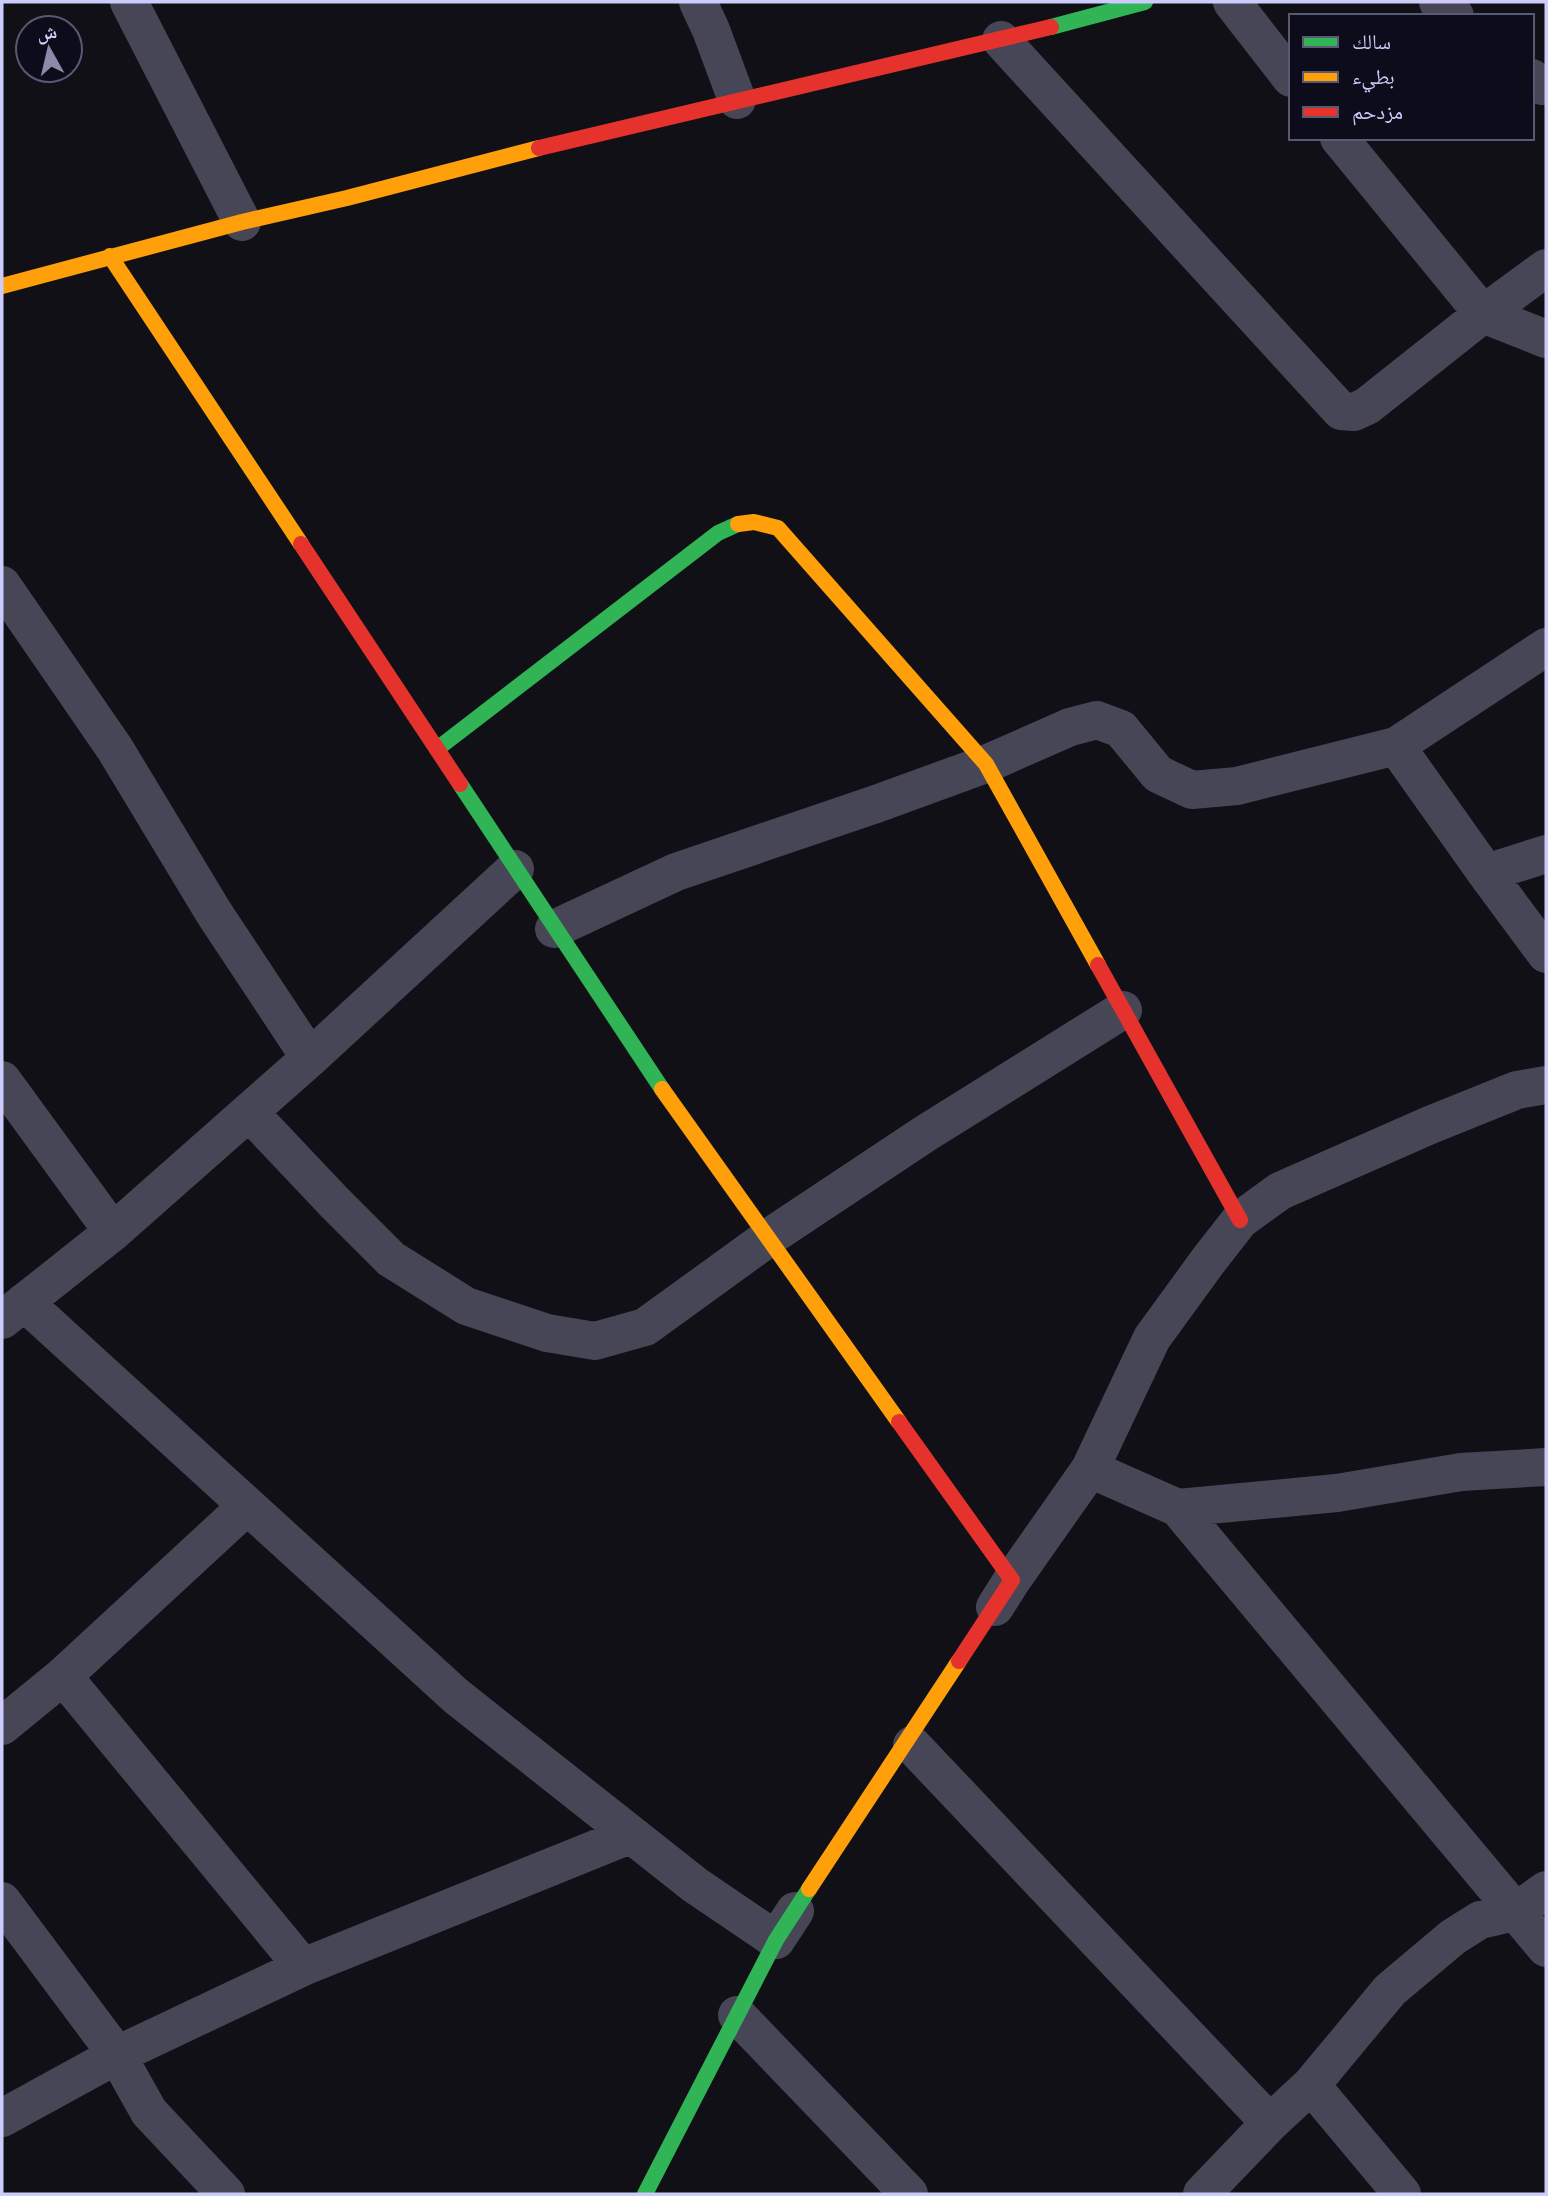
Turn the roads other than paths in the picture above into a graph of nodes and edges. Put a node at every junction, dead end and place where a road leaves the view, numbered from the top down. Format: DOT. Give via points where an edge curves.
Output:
graph roads {
  1 [pos="129,2"];
  2 [pos="698,2"];
  3 [pos="1145,2"];
  4 [pos="1232,2"];
  5 [pos="1438,2"];
  6 [pos="1453,14"];
  7 [pos="1001,40"];
  8 [pos="1289,75"];
  9 [pos="737,100"];
  10 [pos="1341,140"];
  11 [pos="242,222"];
  12 [pos="110,256"];
  13 [pos="1546,268"];
  14 [pos="2,286"];
  15 [pos="1483,314"];
  16 [pos="1546,339"];
  17 [pos="2,585"];
  18 [pos="1546,647"];
  19 [pos="1396,746"];
  20 [pos="437,748"];
  21 [pos="986,764"];
  22 [pos="1546,854"];
  23 [pos="515,869"];
  24 [pos="1486,873"];
  25 [pos="554,929"];
  26 [pos="1546,954"];
  27 [pos="1124,1010"];
  28 [pos="310,1058"];
  29 [pos="2,1080"];
  30 [pos="1546,1085"];
  31 [pos="249,1112"];
  32 [pos="1240,1220"];
  33 [pos="113,1232"];
  34 [pos="768,1238"];
  35 [pos="13,1311"];
  36 [pos="1546,1466"];
  37 [pos="1090,1469"];
  38 [pos="247,1506"];
  39 [pos="1178,1508"];
  40 [pos="1012,1580"];
  41 [pos="62,1676"];
  42 [pos="2,1726"];
  43 [pos="912,1745"];
  44 [pos="629,1835"];
  45 [pos="1546,1890"];
  46 [pos="2,1901"];
  47 [pos="1515,1912"];
  48 [pos="776,1940"];
  49 [pos="1546,1948"];
  50 [pos="303,1967"];
  51 [pos="737,2015"];
  52 [pos="117,2054"];
  53 [pos="1311,2085"];
  54 [pos="2,2118"];
  55 [pos="1270,2123"];
  56 [pos="226,2194"];
  57 [pos="645,2194"];
  58 [pos="909,2194"];
  59 [pos="1202,2194"];
  60 [pos="1402,2194"];
  1 -- 11 [label="street"];
  2 -- 9 [label="street"];
  3 -- 7 [label="street"];
  4 -- 8 [label="street"];
  5 -- 6 [label="street"];
  7 -- 9 [label="street"];
  7 -- 15 [label="street" via="1342,411 1367,406"];
  9 -- 11 [label="street"];
  10 -- 15 [label="street"];
  11 -- 12 [label="street"];
  12 -- 14 [label="street"];
  12 -- 20 [label="street"];
  13 -- 15 [label="street"];
  15 -- 16 [label="street"];
  17 -- 28 [label="street" via="115,750 214,913"];
  18 -- 19 [label="street"];
  19 -- 21 [label="street" via="1237,786 1192,790 1158,774 1121,729 1097,720"];
  19 -- 24 [label="street"];
  20 -- 21 [label="street" via="718,533 734,523 758,521 778,528"];
  20 -- 23 [label="street"];
  21 -- 25 [label="street" via="676,872"];
  21 -- 27 [label="street"];
  22 -- 24 [label="street"];
  23 -- 25 [label="street"];
  23 -- 28 [label="street"];
  24 -- 26 [label="street"];
  25 -- 34 [label="street"];
  27 -- 32 [label="street"];
  27 -- 34 [label="street"];
  28 -- 31 [label="street"];
  29 -- 33 [label="street"];
  30 -- 32 [label="street" via="1517,1090 1417,1130 1280,1191"];
  31 -- 33 [label="street"];
  31 -- 34 [label="street" via="391,1259 467,1306 547,1332 595,1341 645,1327"];
  32 -- 37 [label="street" via="1152,1338"];
  33 -- 35 [label="street"];
  34 -- 40 [label="street"];
  35 -- 38 [label="street"];
  36 -- 39 [label="street" via="1461,1472 1337,1493"];
  37 -- 39 [label="street"];
  37 -- 40 [label="street"];
  38 -- 41 [label="street"];
  38 -- 44 [label="street" via="456,1696"];
  39 -- 47 [label="street"];
  40 -- 43 [label="street"];
  40 -- 48 [label="street"];
  41 -- 42 [label="street"];
  41 -- 50 [label="street"];
  43 -- 48 [label="street"];
  43 -- 55 [label="street"];
  44 -- 48 [label="street"];
  44 -- 50 [label="street"];
  45 -- 47 [label="street"];
  46 -- 52 [label="street"];
  47 -- 49 [label="street"];
  47 -- 53 [label="street" via="1480,1920 1453,1937 1391,1990"];
  48 -- 51 [label="street"];
  50 -- 52 [label="street"];
  51 -- 57 [label="street"];
  51 -- 58 [label="street"];
  52 -- 54 [label="street"];
  52 -- 56 [label="street" via="149,2112"];
  53 -- 55 [label="street"];
  53 -- 60 [label="street"];
  55 -- 59 [label="street"];
}
